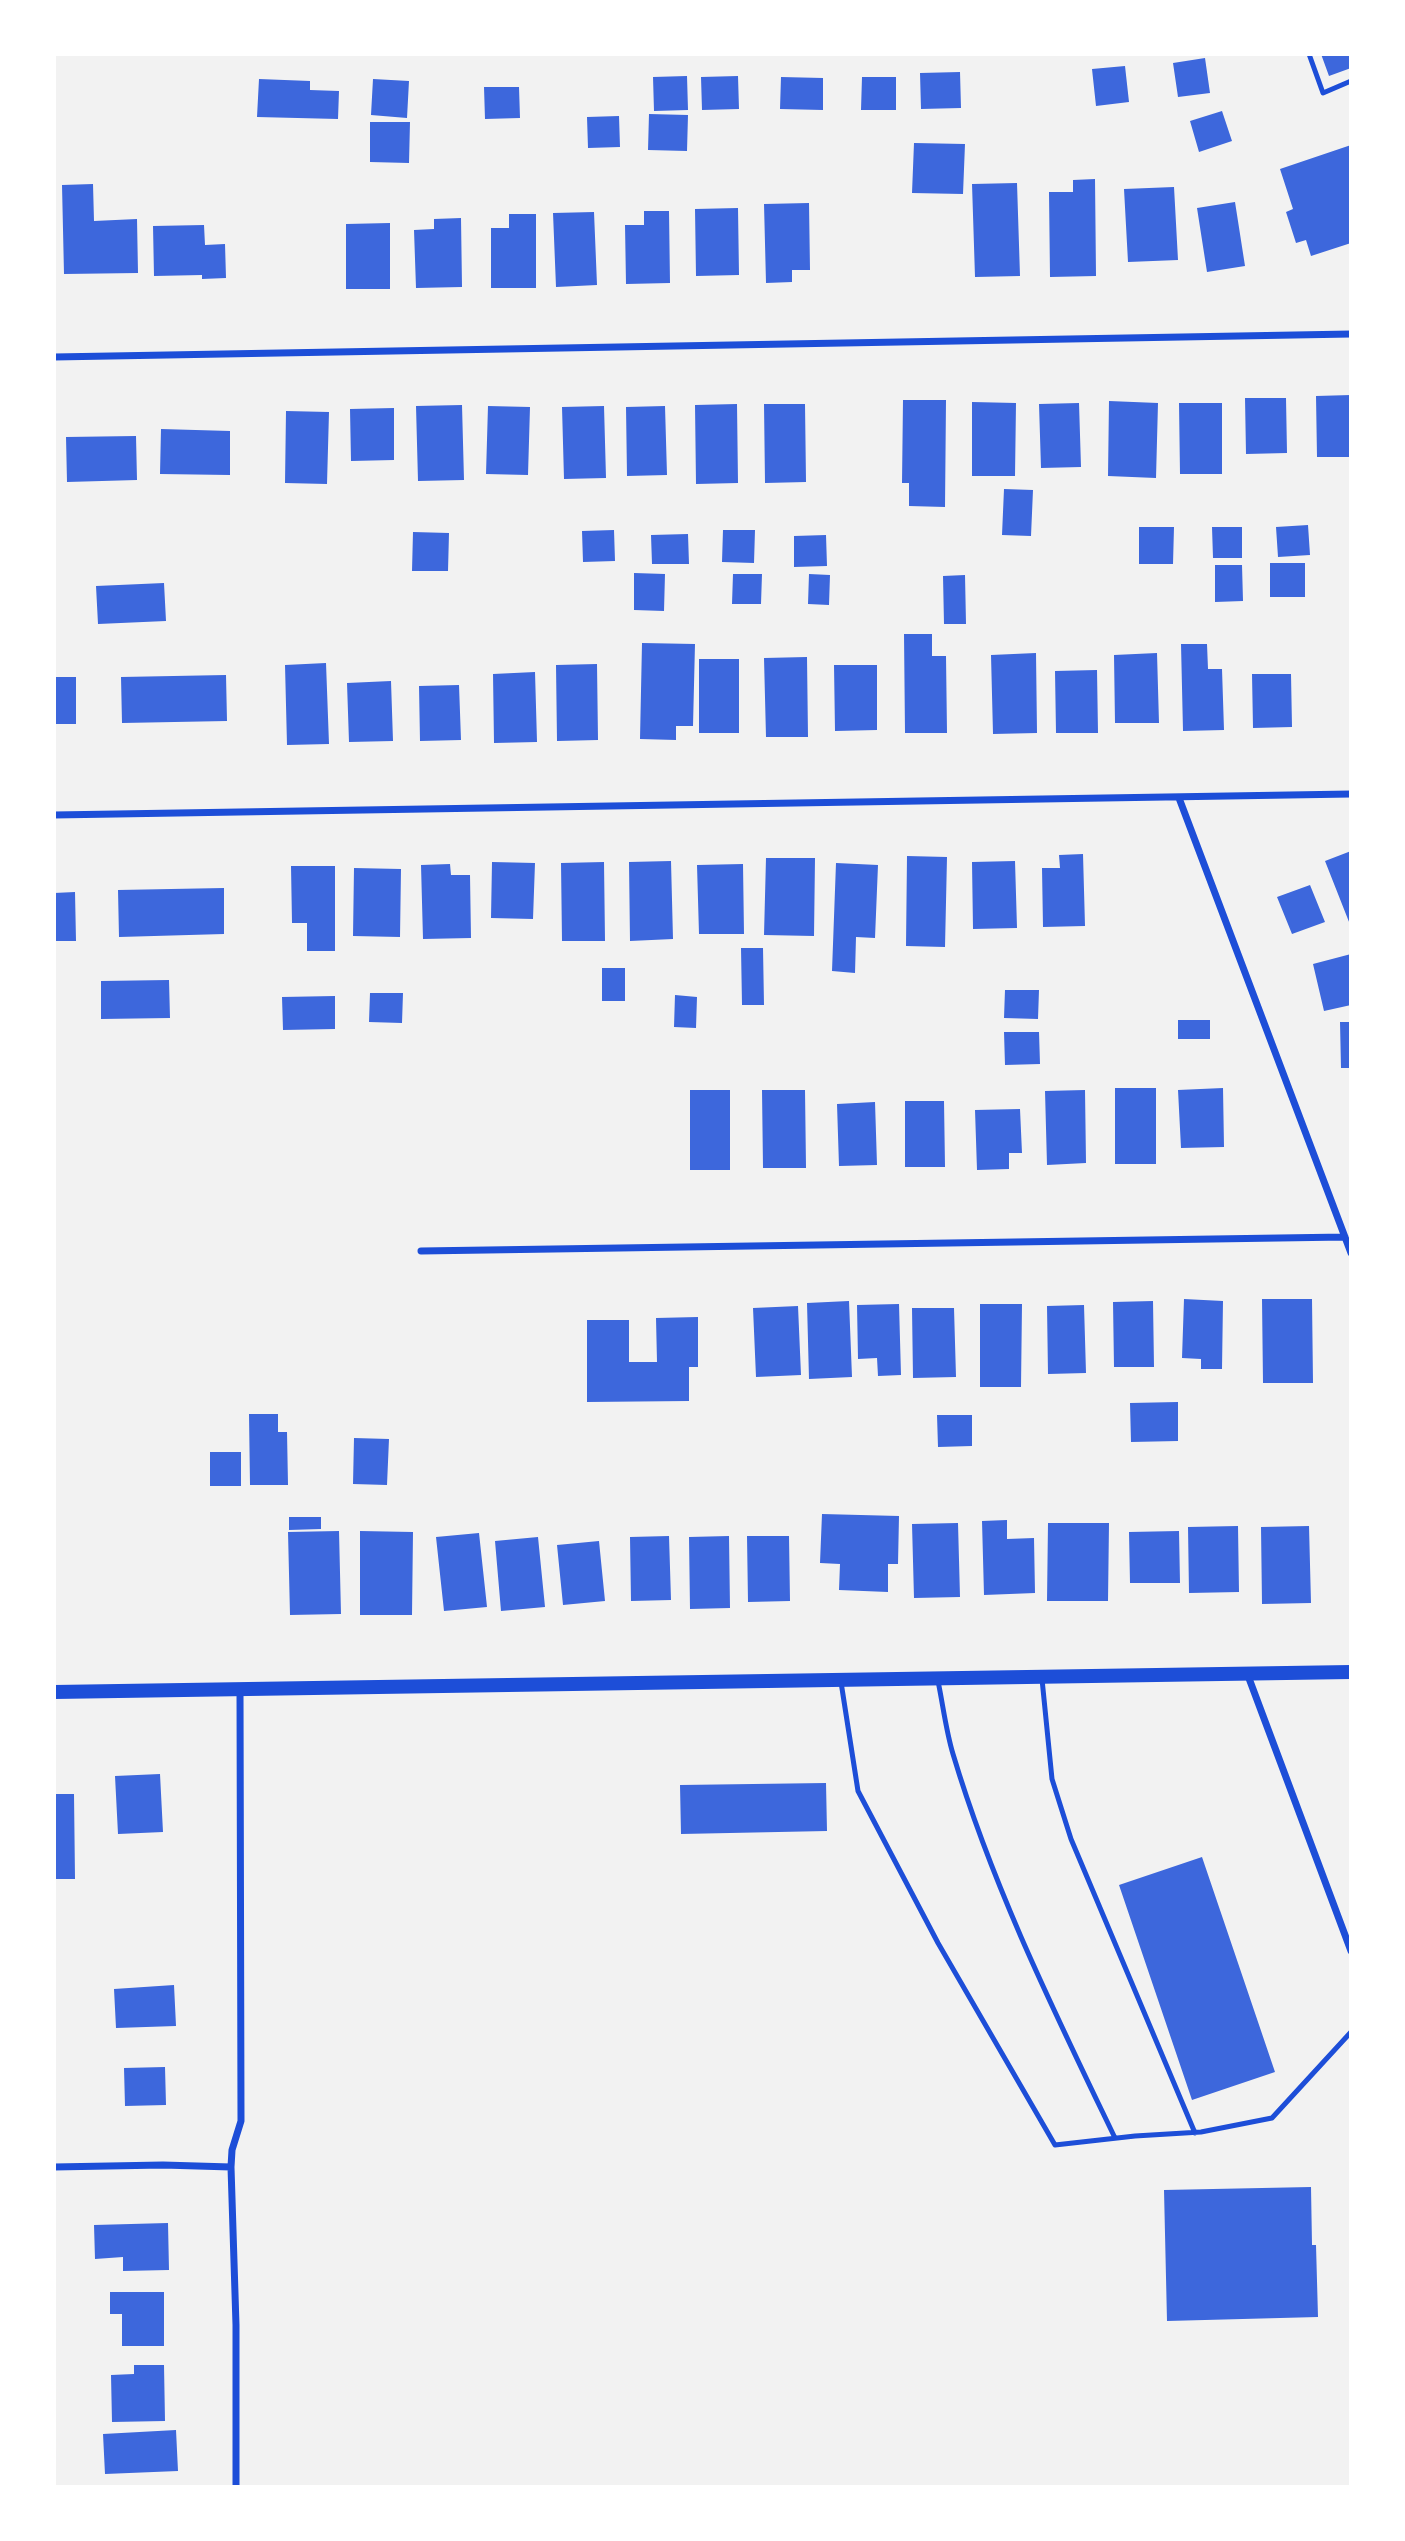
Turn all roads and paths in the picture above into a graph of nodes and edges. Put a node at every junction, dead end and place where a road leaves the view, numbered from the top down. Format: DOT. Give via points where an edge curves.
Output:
graph roads {
  1 [pos="1309,54"];
  2 [pos="1351,81"];
  3 [pos="1351,334"];
  4 [pos="54,357"];
  5 [pos="1351,794"];
  6 [pos="1179,798"];
  7 [pos="54,816"];
  8 [pos="1345,1237"];
  9 [pos="421,1251"];
  10 [pos="1351,1253"];
  11 [pos="1351,1672"];
  12 [pos="1247,1674"];
  13 [pos="1042,1676"];
  14 [pos="937,1678"];
  15 [pos="841,1679"];
  16 [pos="240,1689"];
  17 [pos="54,1692"];
  18 [pos="1351,1951"];
  19 [pos="1351,2032"];
  20 [pos="1195,2133"];
  21 [pos="1115,2138"];
  22 [pos="54,2167"];
  23 [pos="231,2167"];
  24 [pos="236,2487"];
  1 -- 2 [label="lane" via="1323,93"];
  3 -- 4 [label="street"];
  5 -- 6 [label="street"];
  6 -- 7 [label="street"];
  6 -- 8 [label="street"];
  8 -- 9 [label="street"];
  8 -- 10 [label="street"];
  11 -- 12 [label="main road"];
  12 -- 13 [label="main road"];
  12 -- 18 [label="street"];
  13 -- 14 [label="main road"];
  13 -- 20 [label="lane" via="1052,1779 1071,1839"];
  14 -- 15 [label="main road"];
  14 -- 21 [label="lane" via="952,1752 997,1880"];
  15 -- 16 [label="main road"];
  15 -- 21 [label="lane" via="858,1791 938,1943 1055,2146"];
  16 -- 17 [label="main road"];
  16 -- 23 [label="street" via="241,2121"];
  19 -- 20 [label="lane" via="1272,2118"];
  20 -- 21 [label="lane"];
  22 -- 23 [label="street"];
  23 -- 24 [label="street"];
}
